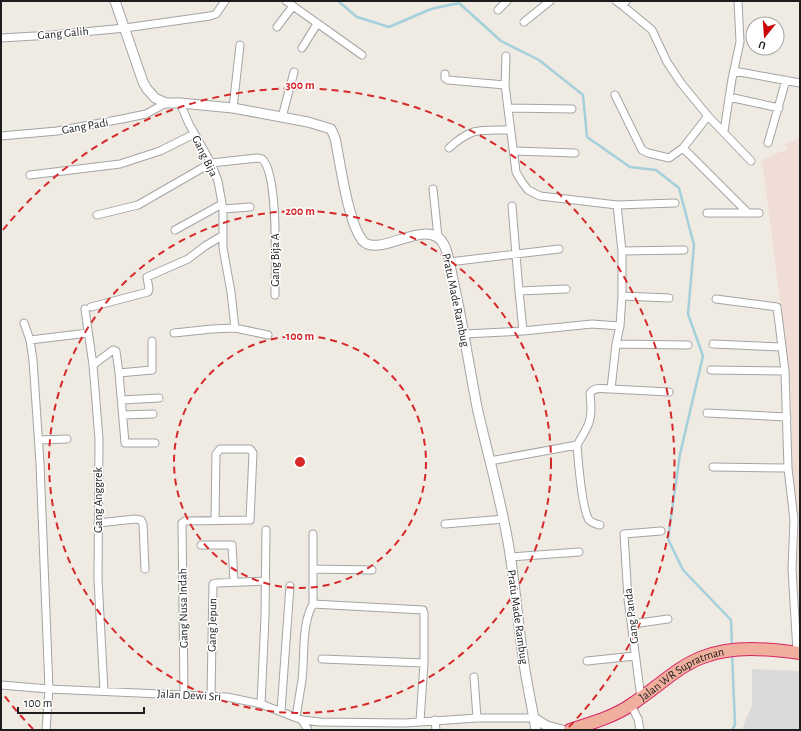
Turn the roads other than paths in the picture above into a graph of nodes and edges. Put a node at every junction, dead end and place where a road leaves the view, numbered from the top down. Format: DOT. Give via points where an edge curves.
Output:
graph roads {
  1 [pos="115,1"];
  2 [pos="225,1"];
  3 [pos="286,1"];
  4 [pos="507,1"];
  5 [pos="550,1"];
  6 [pos="616,1"];
  7 [pos="738,1"];
  8 [pos="625,4"];
  9 [pos="293,6"];
  10 [pos="498,10"];
  11 [pos="524,22"];
  12 [pos="317,24"];
  13 [pos="277,27"];
  14 [pos="125,28"];
  15 [pos="1,38"];
  16 [pos="240,45"];
  17 [pos="302,48"];
  18 [pos="362,55"];
  19 [pos="506,56"];
  20 [pos="734,71"];
  21 [pos="294,72"];
  22 [pos="445,74"];
  23 [pos="786,80"];
  24 [pos="800,83"];
  25 [pos="505,85"];
  26 [pos="615,95"];
  27 [pos="729,97"];
  28 [pos="166,103"];
  29 [pos="180,103"];
  30 [pos="233,108"];
  31 [pos="508,108"];
  32 [pos="779,108"];
  33 [pos="572,109"];
  34 [pos="708,116"];
  35 [pos="282,117"];
  36 [pos="510,130"];
  37 [pos="724,132"];
  38 [pos="194,134"];
  39 [pos="1,136"];
  40 [pos="768,143"];
  41 [pos="449,148"];
  42 [pos="683,148"];
  43 [pos="514,152"];
  44 [pos="575,153"];
  45 [pos="751,161"];
  46 [pos="211,163"];
  47 [pos="30,175"];
  48 [pos="433,189"];
  49 [pos="675,204"];
  50 [pos="617,205"];
  51 [pos="222,206"];
  52 [pos="512,206"];
  53 [pos="250,207"];
  54 [pos="707,212"];
  55 [pos="748,213"];
  56 [pos="759,213"];
  57 [pos="97,215"];
  58 [pos="175,230"];
  59 [pos="222,236"];
  60 [pos="438,237"];
  61 [pos="559,249"];
  62 [pos="684,250"];
  63 [pos="622,251"];
  64 [pos="517,254"];
  65 [pos="449,262"];
  66 [pos="566,289"];
  67 [pos="519,291"];
  68 [pos="275,295"];
  69 [pos="622,296"];
  70 [pos="669,298"];
  71 [pos="716,299"];
  72 [pos="24,323"];
  73 [pos="620,326"];
  74 [pos="235,328"];
  75 [pos="523,331"];
  76 [pos="88,333"];
  77 [pos="174,333"];
  78 [pos="464,334"];
  79 [pos="268,335"];
  80 [pos="30,340"];
  81 [pos="152,341"];
  82 [pos="616,344"];
  83 [pos="713,344"];
  84 [pos="688,345"];
  85 [pos="781,347"];
  86 [pos="93,365"];
  87 [pos="711,370"];
  88 [pos="785,371"];
  89 [pos="119,373"];
  90 [pos="611,389"];
  91 [pos="669,392"];
  92 [pos="159,398"];
  93 [pos="122,400"];
  94 [pos="707,413"];
  95 [pos="153,414"];
  96 [pos="123,415"];
  97 [pos="786,417"];
  98 [pos="67,439"];
  99 [pos="39,440"];
  100 [pos="155,443"];
  101 [pos="577,446"];
  102 [pos="490,461"];
  103 [pos="713,467"];
  104 [pos="788,468"];
  105 [pos="504,519"];
  106 [pos="215,521"];
  107 [pos="98,524"];
  108 [pos="445,524"];
  109 [pos="600,525"];
  110 [pos="266,530"];
  111 [pos="661,531"];
  112 [pos="313,534"];
  113 [pos="201,545"];
  114 [pos="579,552"];
  115 [pos="510,557"];
  116 [pos="145,569"];
  117 [pos="313,569"];
  118 [pos="372,570"];
  119 [pos="266,581"];
  120 [pos="234,582"];
  121 [pos="290,586"];
  122 [pos="313,604"];
  123 [pos="668,619"];
  124 [pos="632,624"];
  125 [pos="798,652"];
  126 [pos="635,656"];
  127 [pos="322,659"];
  128 [pos="587,661"];
  129 [pos="424,663"];
  130 [pos="474,677"];
  131 [pos="1,685"];
  132 [pos="49,689"];
  133 [pos="104,691"];
  134 [pos="184,694"];
  135 [pos="211,695"];
  136 [pos="641,698"];
  137 [pos="261,704"];
  138 [pos="631,705"];
  139 [pos="281,710"];
  140 [pos="299,718"];
  141 [pos="477,718"];
  142 [pos="534,718"];
  143 [pos="435,720"];
  144 [pos="326,722"];
  145 [pos="420,722"];
  146 [pos="46,730"];
  147 [pos="308,730"];
  148 [pos="323,730"];
  149 [pos="436,730"];
  150 [pos="536,730"];
  151 [pos="562,730"];
  152 [pos="570,730"];
  153 [pos="640,730"];
  1 -- 14 [label="street"];
  2 -- 14 [label="street, Gang Galih" via="215,15"];
  3 -- 9 [label="street"];
  4 -- 10 [label="street"];
  5 -- 11 [label="street"];
  6 -- 8 [label="street"];
  7 -- 20 [label="street" via="740,42"];
  8 -- 34 [label="street" via="652,30 667,62"];
  9 -- 12 [label="street"];
  9 -- 13 [label="street"];
  12 -- 17 [label="street"];
  12 -- 18 [label="street"];
  14 -- 15 [label="street, Gang Galih"];
  14 -- 28 [label="street" via="147,89 154,98"];
  16 -- 30 [label="street"];
  19 -- 25 [label="street"];
  20 -- 23 [label="street"];
  20 -- 27 [label="street"];
  21 -- 35 [label="street"];
  22 -- 25 [label="street" via="448,80"];
  23 -- 24 [label="street"];
  23 -- 32 [label="street"];
  25 -- 31 [label="street"];
  26 -- 42 [label="street" via="644,152 667,158"];
  27 -- 32 [label="street"];
  27 -- 37 [label="street"];
  28 -- 29 [label="street, Pratu Made Rambug"];
  28 -- 39 [label="street, Gang Padi" via="146,114 122,119 57,131"];
  29 -- 30 [label="street, Pratu Made Rambug"];
  29 -- 38 [label="street, Gang Bija"];
  30 -- 35 [label="street, Pratu Made Rambug"];
  31 -- 33 [label="street"];
  31 -- 36 [label="street"];
  32 -- 40 [label="street"];
  34 -- 37 [label="street"];
  34 -- 42 [label="street"];
  35 -- 60 [label="street, Pratu Made Rambug" via="318,124 331,129 334,133 349,204 358,230 366,243 383,244 424,234"];
  36 -- 41 [label="street" via="474,131 460,138"];
  36 -- 43 [label="street"];
  37 -- 45 [label="street"];
  38 -- 46 [label="street, Gang Bija"];
  38 -- 47 [label="street" via="160,151 120,164"];
  42 -- 55 [label="street"];
  43 -- 44 [label="street"];
  43 -- 50 [label="street" via="516,172 528,190 534,194"];
  46 -- 51 [label="street, Gang Bija" via="218,181"];
  46 -- 57 [label="street" via="138,205"];
  46 -- 68 [label="street, Gang Bija A" via="257,158 264,160 266,164 274,197"];
  48 -- 60 [label="street"];
  49 -- 50 [label="street"];
  50 -- 63 [label="street"];
  51 -- 53 [label="street"];
  51 -- 58 [label="street"];
  51 -- 59 [label="street, Gang Bija"];
  52 -- 64 [label="street"];
  54 -- 55 [label="street"];
  55 -- 56 [label="street"];
  59 -- 74 [label="street, Gang Bija"];
  59 -- 76 [label="street, Gang Anggrek" via="188,259 147,276 148,292 88,308"];
  60 -- 65 [label="street, Pratu Made Rambug" via="444,245"];
  61 -- 64 [label="street"];
  62 -- 63 [label="street"];
  63 -- 69 [label="street"];
  64 -- 65 [label="street"];
  64 -- 67 [label="street"];
  65 -- 78 [label="street, Pratu Made Rambug"];
  66 -- 67 [label="street"];
  67 -- 75 [label="street"];
  69 -- 70 [label="street"];
  69 -- 73 [label="street"];
  71 -- 85 [label="street" via="777,308"];
  72 -- 80 [label="street"];
  73 -- 75 [label="street" via="592,324"];
  73 -- 82 [label="street"];
  74 -- 77 [label="street"];
  74 -- 79 [label="street"];
  75 -- 78 [label="street"];
  76 -- 80 [label="street"];
  76 -- 86 [label="street, Gang Anggrek"];
  78 -- 102 [label="street, Pratu Made Rambug"];
  80 -- 99 [label="street"];
  81 -- 89 [label="street" via="152,370"];
  82 -- 84 [label="street"];
  82 -- 90 [label="street"];
  83 -- 85 [label="street"];
  85 -- 88 [label="street"];
  86 -- 89 [label="street" via="115,350"];
  86 -- 107 [label="street, Gang Anggrek" via="99,439"];
  87 -- 88 [label="street"];
  88 -- 97 [label="street"];
  89 -- 93 [label="street"];
  90 -- 91 [label="street"];
  90 -- 101 [label="street" via="594,389 590,394 591,419"];
  92 -- 93 [label="street"];
  93 -- 96 [label="street"];
  94 -- 97 [label="street"];
  95 -- 96 [label="street"];
  96 -- 100 [label="street" via="125,442"];
  97 -- 104 [label="street"];
  98 -- 99 [label="street"];
  99 -- 132 [label="street"];
  101 -- 102 [label="street"];
  101 -- 109 [label="street" via="585,512 590,520"];
  102 -- 105 [label="street, Pratu Made Rambug"];
  103 -- 104 [label="street"];
  104 -- 125 [label="street" via="794,520 792,569"];
  105 -- 108 [label="street"];
  105 -- 115 [label="street, Pratu Made Rambug"];
  106 -- 106 [label="street" via="217,452 220,449 250,449 253,453 250,520"];
  106 -- 134 [label="street, Gang Nusa Indah" via="183,522"];
  107 -- 116 [label="street" via="141,520"];
  107 -- 133 [label="street, Gang Anggrek"];
  110 -- 119 [label="street"];
  111 -- 124 [label="street, Gang Panda" via="624,534"];
  112 -- 117 [label="street"];
  113 -- 120 [label="street" via="232,545"];
  114 -- 115 [label="street"];
  115 -- 142 [label="street, Pratu Made Rambug"];
  117 -- 118 [label="street"];
  117 -- 122 [label="street"];
  119 -- 120 [label="street, Gang Jepun"];
  119 -- 137 [label="street"];
  120 -- 135 [label="street, Gang Jepun" via="216,583 213,586"];
  121 -- 139 [label="street"];
  122 -- 129 [label="street" via="423,610"];
  122 -- 140 [label="street" via="306,624"];
  123 -- 124 [label="street"];
  124 -- 126 [label="street, Gang Panda"];
  125 -- 136 [label="highway, Jalan WR Supratman" via="758,649 728,650 713,654 682,667"];
  126 -- 128 [label="street"];
  126 -- 136 [label="street, Gang Panda"];
  127 -- 129 [label="street"];
  129 -- 145 [label="street"];
  130 -- 141 [label="street"];
  131 -- 132 [label="street, Jalan Dewi Sri"];
  132 -- 133 [label="street, Jalan Dewi Sri"];
  132 -- 146 [label="street"];
  133 -- 134 [label="street, Jalan Dewi Sri"];
  134 -- 135 [label="street, Jalan Dewi Sri"];
  135 -- 137 [label="street, Jalan Dewi Sri"];
  136 -- 138 [label="highway, Jalan WR Supratman"];
  137 -- 139 [label="street, Jalan Dewi Sri"];
  138 -- 152 [label="highway, Jalan WR Supratman" via="607,717"];
  138 -- 153 [label="street"];
  139 -- 140 [label="street, Jalan Dewi Sri"];
  140 -- 144 [label="street"];
  140 -- 147 [label="street"];
  141 -- 142 [label="street"];
  141 -- 143 [label="street"];
  142 -- 150 [label="street, Pratu Made Rambug"];
  142 -- 151 [label="street" via="547,726"];
  143 -- 145 [label="street"];
  143 -- 149 [label="street"];
  144 -- 145 [label="street"];
  144 -- 148 [label="street"];
}
